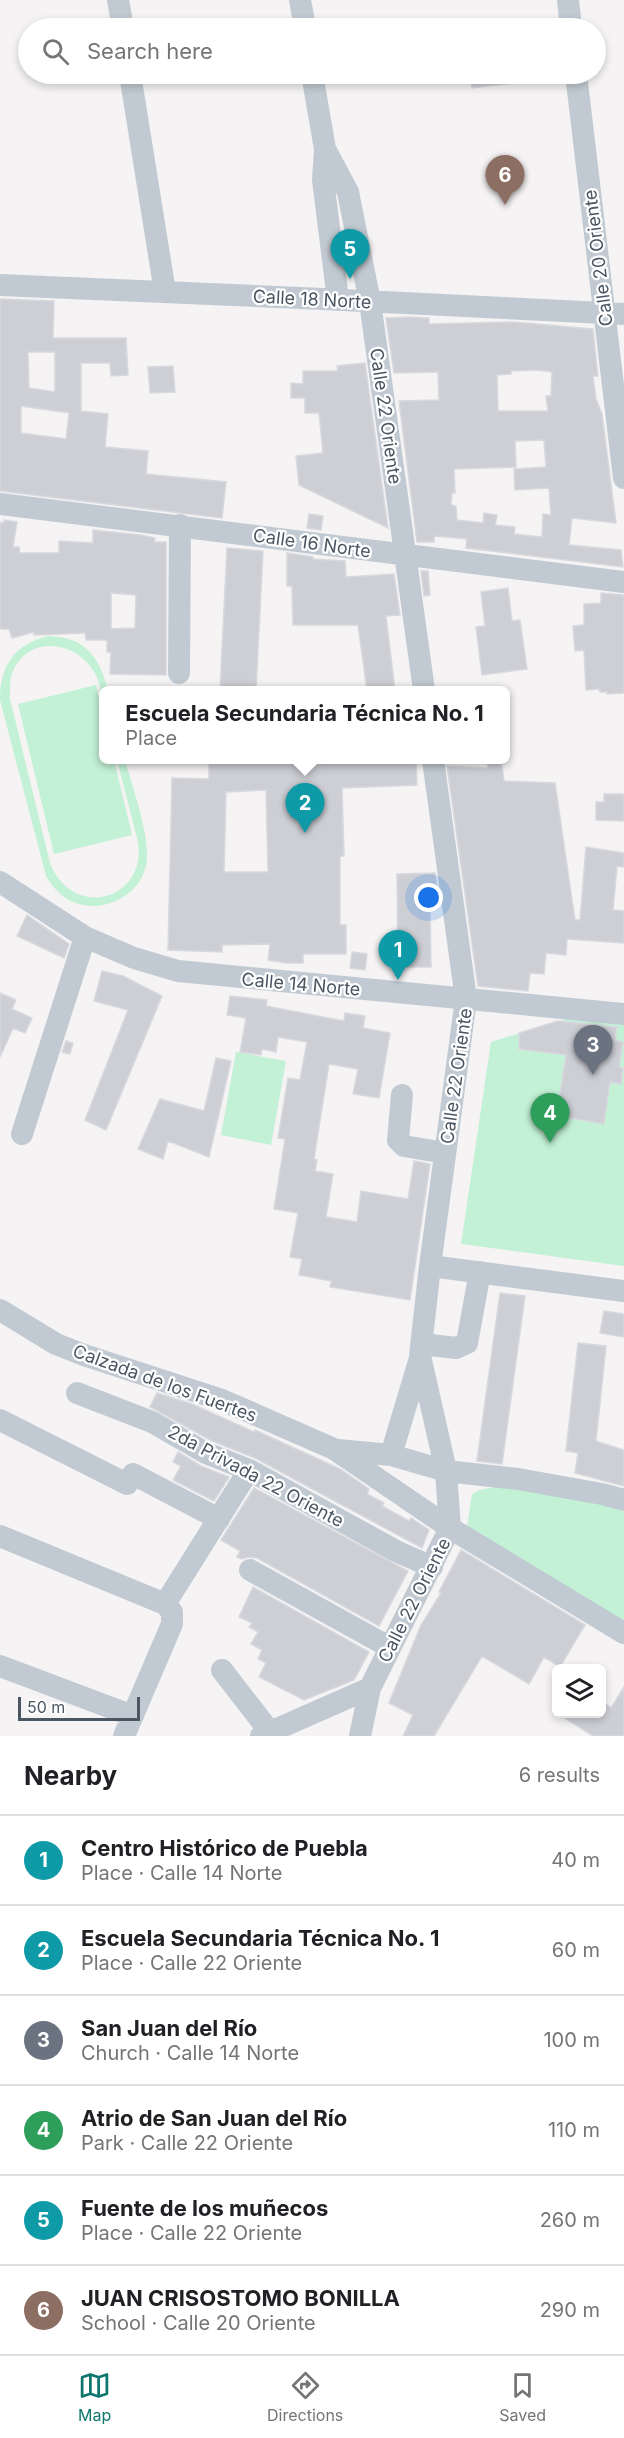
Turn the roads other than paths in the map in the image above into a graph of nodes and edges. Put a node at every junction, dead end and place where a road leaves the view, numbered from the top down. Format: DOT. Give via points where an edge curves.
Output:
graph roads {
  1 [pos="118,0"];
  2 [pos="300,0"];
  3 [pos="568,0"];
  4 [pos="121,18"];
  5 [pos="303,18"];
  6 [pos="570,18"];
  7 [pos="132,84"];
  8 [pos="314,84"];
  9 [pos="578,84"];
  10 [pos="325,149"];
  11 [pos="0,285"];
  12 [pos="165,292"];
  13 [pos="338,300"];
  14 [pos="370,302"];
  15 [pos="614,314"];
  16 [pos="624,478"];
  17 [pos="0,504"];
  18 [pos="180,525"];
  19 [pos="405,555"];
  20 [pos="624,582"];
  21 [pos="178,673"];
  22 [pos="423,686"];
  23 [pos="434,764"];
  24 [pos="0,882"];
  25 [pos="85,937"];
  26 [pos="466,999"];
  27 [pos="624,1014"];
  28 [pos="402,1095"];
  29 [pos="22,1134"];
  30 [pos="445,1153"];
  31 [pos="430,1266"];
  32 [pos="480,1272"];
  33 [pos="624,1291"];
  34 [pos="0,1311"];
  35 [pos="421,1350"];
  36 [pos="77,1393"];
  37 [pos="0,1420"];
  38 [pos="334,1449"];
  39 [pos="391,1455"];
  40 [pos="249,1470"];
  41 [pos="446,1471"];
  42 [pos="624,1500"];
  43 [pos="219,1519"];
  44 [pos="450,1528"];
  45 [pos="0,1536"];
  46 [pos="432,1567"];
  47 [pos="250,1570"];
  48 [pos="169,1608"];
  49 [pos="624,1633"];
  50 [pos="389,1647"];
  51 [pos="0,1666"];
  52 [pos="222,1670"];
  53 [pos="370,1688"];
  54 [pos="128,1726"];
  55 [pos="266,1734"];
  56 [pos="360,1736"];
  1 -- 4 [label="street"];
  2 -- 5 [label="street"];
  3 -- 6 [label="street"];
  7 -- 12 [label="street"];
  8 -- 10 [label="street, Calle 22 Oriente"];
  9 -- 15 [label="street, Calle 20 Oriente"];
  10 -- 13 [label="street, Calle 22 Oriente" via="323,180"];
  10 -- 14 [label="street, Calle 22 Oriente" via="348,192"];
  11 -- 12 [label="street, Calle 18 Norte"];
  12 -- 13 [label="street, Calle 18 Norte"];
  13 -- 14 [label="street, Calle 18 Norte"];
  14 -- 15 [label="street, Calle 18 Norte"];
  14 -- 19 [label="street, Calle 22 Oriente"];
  15 -- 16 [label="street, Calle 20 Oriente"];
  17 -- 18 [label="street, Calle 16 Norte"];
  18 -- 19 [label="street, Calle 16 Norte"];
  18 -- 21 [label="street"];
  19 -- 20 [label="street, Calle 16 Norte"];
  19 -- 22 [label="street, Calle 22 Oriente"];
  23 -- 26 [label="street, Calle 22 Oriente"];
  24 -- 25 [label="street, Calle 14 Norte"];
  25 -- 26 [label="street, Calle 14 Norte" via="178,971"];
  25 -- 29 [label="street"];
  26 -- 27 [label="street, Calle 14 Norte"];
  26 -- 30 [label="street, Calle 22 Oriente"];
  28 -- 30 [label="street" via="398,1140 404,1146"];
  30 -- 31 [label="street, Calle 22 Oriente"];
  31 -- 32 [label="street"];
  31 -- 35 [label="street, Calle 22 Oriente"];
  32 -- 33 [label="street"];
  32 -- 35 [label="street" via="467,1343 456,1348"];
  34 -- 38 [label="street, Calzada de los Fuertes" via="56,1344 222,1400"];
  35 -- 39 [label="street, Calle 22 Oriente"];
  35 -- 41 [label="street, Calle 22 Oriente"];
  36 -- 40 [label="street, 2da Privada 22 Oriente" via="152,1422 206,1453"];
  37 -- 43 [label="street" via="127,1484 133,1474"];
  38 -- 39 [label="street, Calzada de los Fuertes"];
  38 -- 44 [label="street, Calzada de los Fuertes"];
  39 -- 41 [label="street, Calzada de los Fuertes"];
  40 -- 43 [label="street"];
  40 -- 46 [label="street, 2da Privada 22 Oriente"];
  41 -- 42 [label="street, Calzada de los Fuertes" via="518,1479"];
  41 -- 44 [label="street, Calle 22 Oriente"];
  43 -- 48 [label="street"];
  44 -- 46 [label="street, Calle 22 Oriente"];
  44 -- 49 [label="street, Calzada de los Fuertes"];
  45 -- 48 [label="street"];
  46 -- 50 [label="street, Calle 22 Oriente"];
  47 -- 50 [label="street"];
  48 -- 54 [label="street" via="172,1624"];
  50 -- 53 [label="street, Calle 22 Oriente"];
  51 -- 54 [label="street"];
  52 -- 55 [label="street"];
  53 -- 55 [label="street"];
  53 -- 56 [label="street, Calle 22 Oriente"];
}
